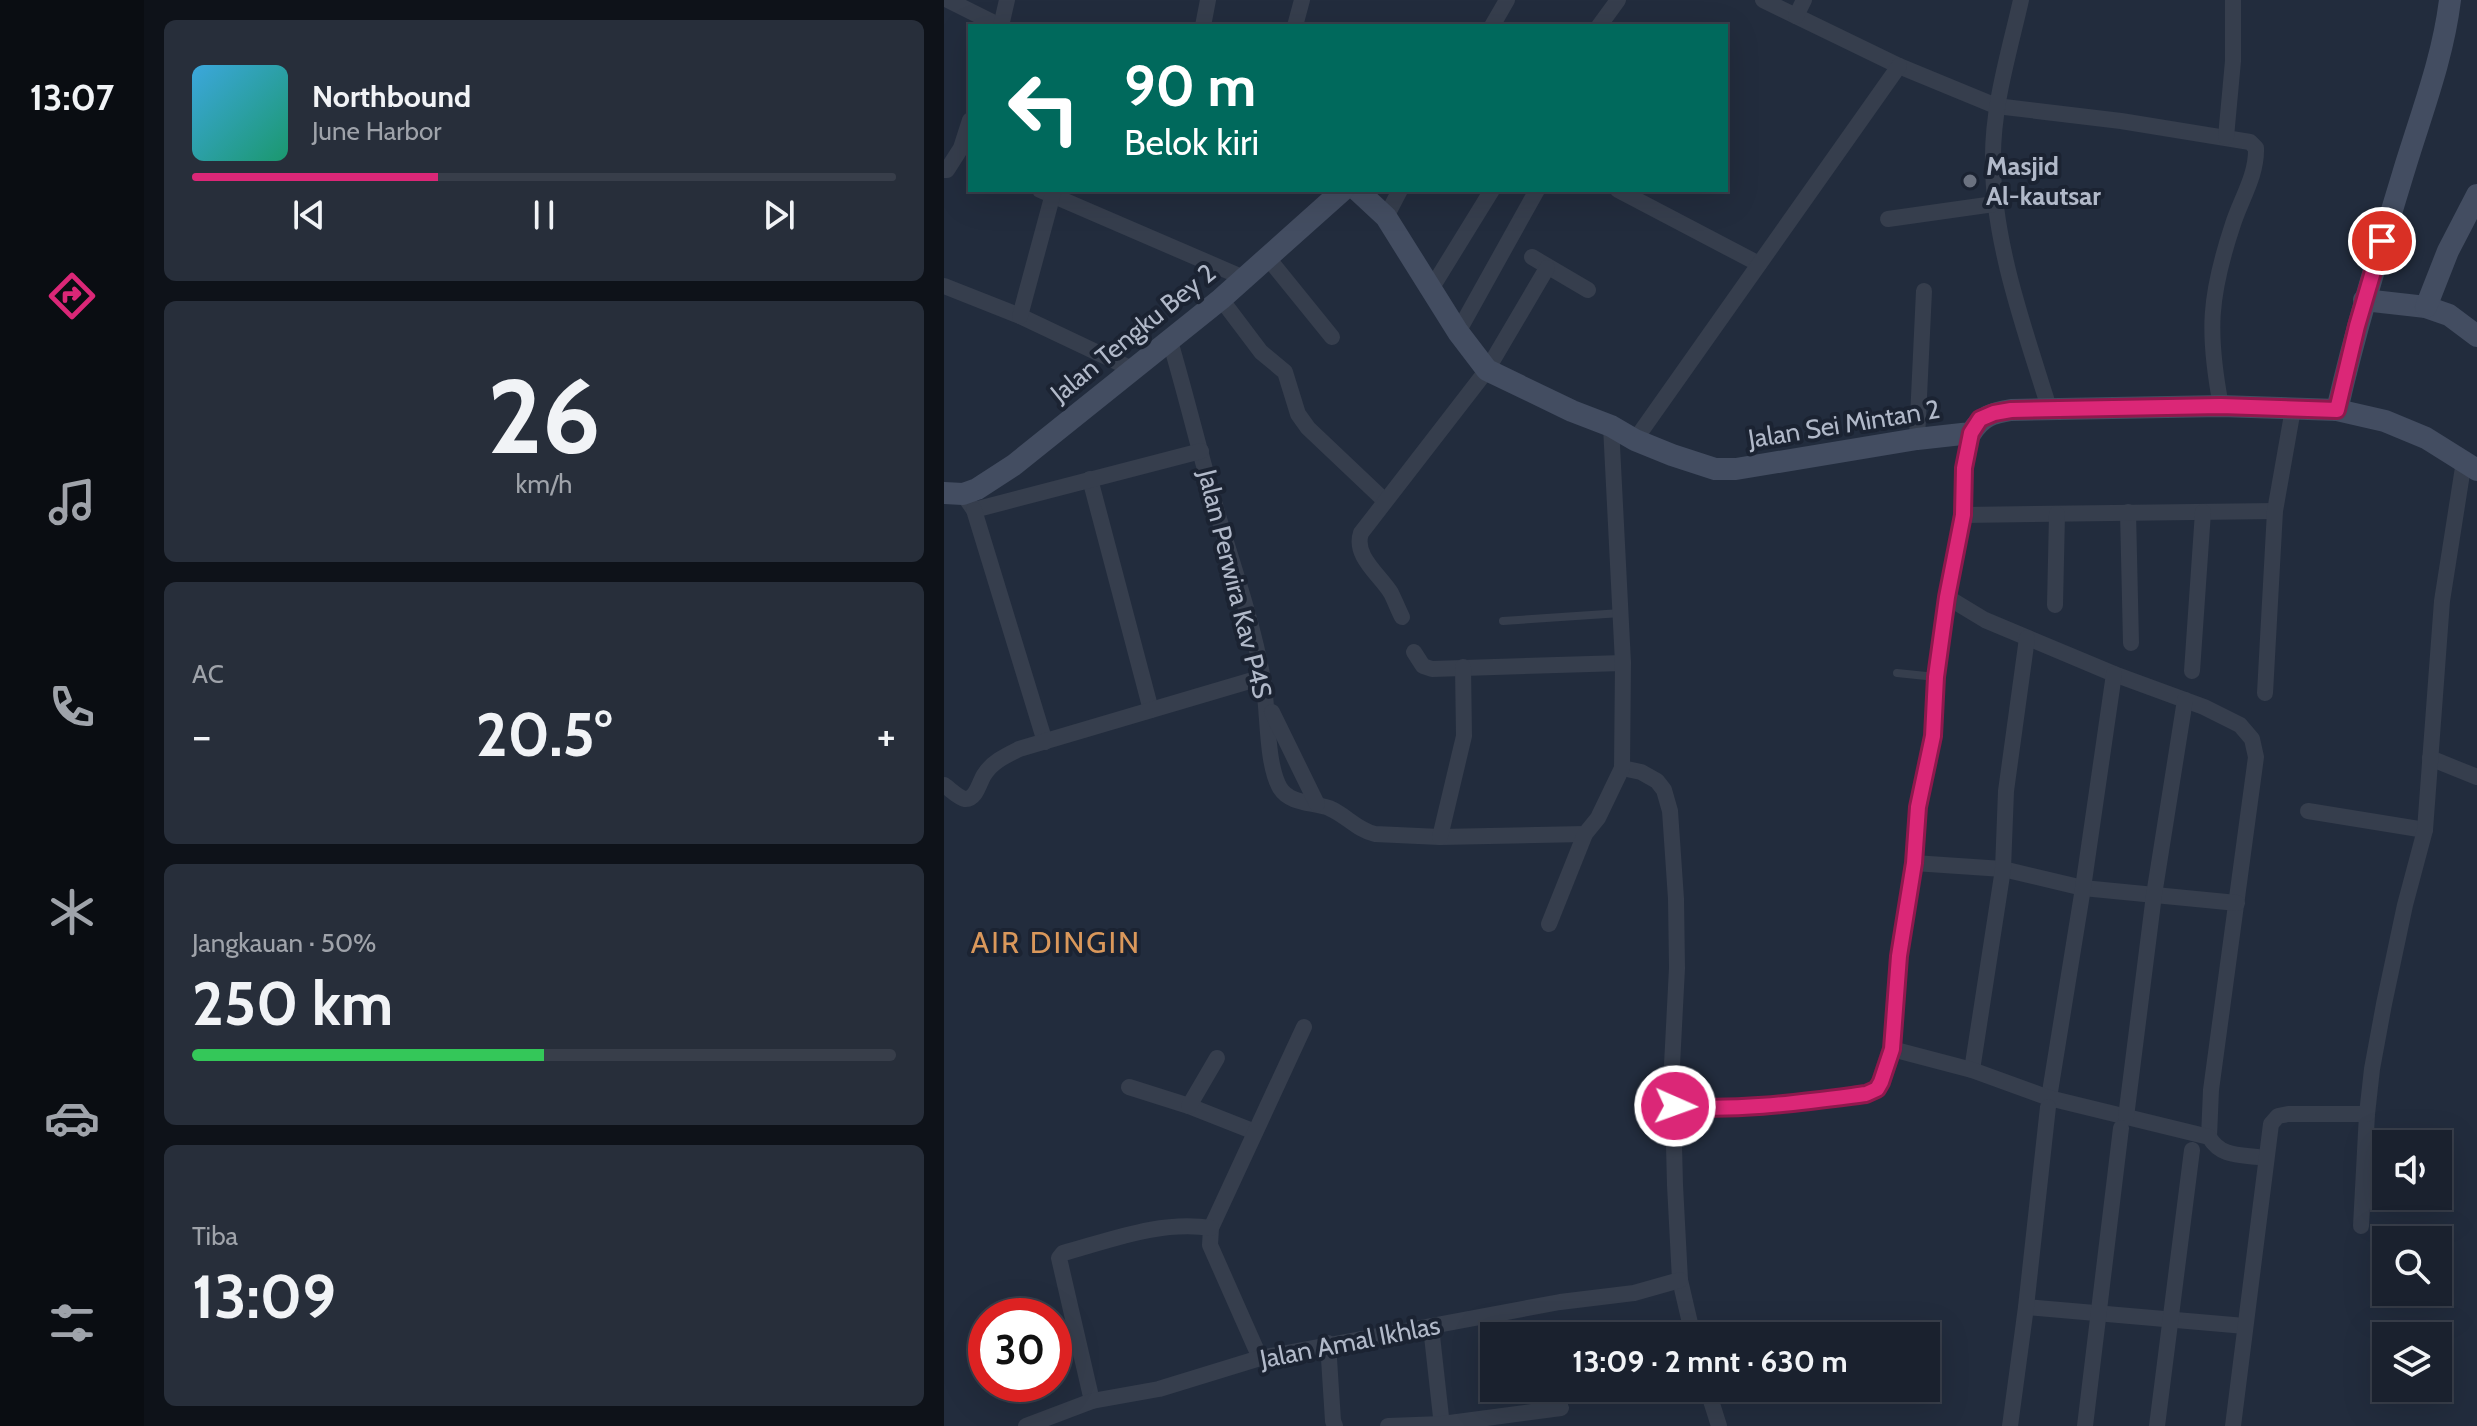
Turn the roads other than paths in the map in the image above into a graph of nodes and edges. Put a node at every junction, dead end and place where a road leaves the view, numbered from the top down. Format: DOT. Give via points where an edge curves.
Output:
graph roads {
  1 [pos="948,0"];
  2 [pos="1007,0"];
  3 [pos="1208,0"];
  4 [pos="1302,0"];
  5 [pos="1507,0"];
  6 [pos="1618,0"];
  7 [pos="1763,0"];
  8 [pos="1804,0"];
  9 [pos="2021,0"];
  10 [pos="2233,0"];
  11 [pos="2450,0"];
  12 [pos="1796,16"];
  13 [pos="996,24"];
  14 [pos="1001,24"];
  15 [pos="1203,24"];
  16 [pos="1296,24"];
  17 [pos="1493,24"];
  18 [pos="1600,24"];
  19 [pos="1899,66"];
  20 [pos="1996,106"];
  21 [pos="2226,137"];
  22 [pos="966,150"];
  23 [pos="945,173"];
  24 [pos="1049,192"];
  25 [pos="1341,192"];
  26 [pos="1359,192"];
  27 [pos="1399,192"];
  28 [pos="1491,192"];
  29 [pos="1536,192"];
  30 [pos="1622,192"];
  31 [pos="2477,195"];
  32 [pos="1994,204"];
  33 [pos="1386,217"];
  34 [pos="1888,219"];
  35 [pos="1532,257"];
  36 [pos="1268,258"];
  37 [pos="1759,264"];
  38 [pos="1547,268"];
  39 [pos="1244,278"];
  40 [pos="944,286"];
  41 [pos="1431,289"];
  42 [pos="1588,290"];
  43 [pos="1924,291"];
  44 [pos="1221,299"];
  45 [pos="2364,300"];
  46 [pos="2426,307"];
  47 [pos="1020,316"];
  48 [pos="1458,332"];
  49 [pos="2477,336"];
  50 [pos="1332,337"];
  51 [pos="1170,341"];
  52 [pos="1134,370"];
  53 [pos="1487,370"];
  54 [pos="2221,406"];
  55 [pos="2293,409"];
  56 [pos="2337,410"];
  57 [pos="2050,411"];
  58 [pos="1611,426"];
  59 [pos="1971,433"];
  60 [pos="1917,439"];
  61 [pos="1635,440"];
  62 [pos="1201,451"];
  63 [pos="2470,465"];
  64 [pos="1090,479"];
  65 [pos="961,499"];
  66 [pos="1385,501"];
  67 [pos="2275,511"];
  68 [pos="2128,512"];
  69 [pos="2203,512"];
  70 [pos="2057,514"];
  71 [pos="1963,515"];
  72 [pos="1947,597"];
  73 [pos="2055,605"];
  74 [pos="1621,613"];
  75 [pos="1402,617"];
  76 [pos="1503,621"];
  77 [pos="2027,638"];
  78 [pos="2131,643"];
  79 [pos="1414,652"];
  80 [pos="1623,663"];
  81 [pos="1463,667"];
  82 [pos="2192,671"];
  83 [pos="1897,673"];
  84 [pos="2114,674"];
  85 [pos="1263,677"];
  86 [pos="1936,677"];
  87 [pos="2265,693"];
  88 [pos="1266,698"];
  89 [pos="2185,700"];
  90 [pos="1151,710"];
  91 [pos="1045,742"];
  92 [pos="2430,758"];
  93 [pos="1622,768"];
  94 [pos="2477,777"];
  95 [pos="944,785"];
  96 [pos="1317,804"];
  97 [pos="2308,811"];
  98 [pos="2425,830"];
  99 [pos="1585,834"];
  100 [pos="1440,837"];
  101 [pos="1914,863"];
  102 [pos="2003,869"];
  103 [pos="2083,888"];
  104 [pos="2154,895"];
  105 [pos="2237,903"];
  106 [pos="1549,924"];
  107 [pos="1304,1027"];
  108 [pos="1892,1049"];
  109 [pos="1217,1058"];
  110 [pos="1972,1070"];
  111 [pos="1129,1087"];
  112 [pos="2049,1103"];
  113 [pos="1189,1106"];
  114 [pos="1675,1106"];
  115 [pos="2367,1114"];
  116 [pos="2123,1122"];
  117 [pos="1255,1132"];
  118 [pos="2209,1137"];
  119 [pos="2192,1150"];
  120 [pos="2266,1158"];
  121 [pos="2361,1226"];
  122 [pos="1211,1228"];
  123 [pos="1680,1280"];
  124 [pos="2026,1307"];
  125 [pos="2097,1311"];
  126 [pos="2172,1319"];
  127 [pos="1690,1322"];
  128 [pos="2245,1326"];
  129 [pos="1431,1327"];
  130 [pos="1328,1343"];
  131 [pos="1260,1358"];
  132 [pos="1092,1401"];
  133 [pos="1711,1402"];
  134 [pos="1561,1408"];
  135 [pos="1442,1425"];
  136 [pos="1026,1426"];
  137 [pos="1335,1426"];
  138 [pos="1388,1426"];
  139 [pos="1719,1426"];
  140 [pos="2010,1426"];
  141 [pos="2085,1426"];
  142 [pos="2157,1426"];
  143 [pos="2233,1426"];
  1 -- 13 [label="street"];
  2 -- 14 [label="street"];
  3 -- 15 [label="street"];
  4 -- 16 [label="street"];
  5 -- 17 [label="street"];
  6 -- 18 [label="street"];
  7 -- 12 [label="street"];
  8 -- 12 [label="street"];
  9 -- 20 [label="street"];
  10 -- 21 [label="street"];
  11 -- 45 [label="street" via="2435,77"];
  12 -- 19 [label="street"];
  19 -- 20 [label="street"];
  19 -- 37 [label="street"];
  20 -- 21 [label="street"];
  20 -- 32 [label="street"];
  21 -- 54 [label="street" via="2250,142 2256,155 2211,305"];
  22 -- 23 [label="street"];
  24 -- 39 [label="street"];
  24 -- 47 [label="street"];
  25 -- 36 [label="street, Jalan Tengku Bey 2"];
  26 -- 33 [label="street, Jalan Sei Mintan 2"];
  27 -- 33 [label="street"];
  28 -- 41 [label="street"];
  29 -- 48 [label="street"];
  30 -- 37 [label="street"];
  31 -- 46 [label="street"];
  32 -- 34 [label="street"];
  32 -- 57 [label="street"];
  33 -- 41 [label="street, Jalan Sei Mintan 2"];
  35 -- 38 [label="street"];
  36 -- 39 [label="street, Jalan Tengku Bey 2"];
  36 -- 50 [label="street"];
  37 -- 61 [label="street"];
  38 -- 42 [label="street"];
  38 -- 53 [label="street"];
  39 -- 44 [label="street, Jalan Tengku Bey 2"];
  40 -- 47 [label="street"];
  41 -- 48 [label="street, Jalan Sei Mintan 2"];
  43 -- 60 [label="street"];
  44 -- 51 [label="street, Jalan Tengku Bey 2"];
  44 -- 66 [label="street" via="1261,352 1285,372 1308,428"];
  45 -- 46 [label="street"];
  45 -- 56 [label="street"];
  46 -- 49 [label="street" via="2449,315"];
  47 -- 52 [label="street"];
  48 -- 53 [label="street, Jalan Sei Mintan 2"];
  51 -- 52 [label="street, Jalan Tengku Bey 2"];
  51 -- 62 [label="street, Jalan Perwira Kav P4S"];
  52 -- 65 [label="street, Jalan Tengku Bey 2"];
  53 -- 58 [label="street, Jalan Sei Mintan 2"];
  53 -- 66 [label="street"];
  54 -- 55 [label="street, Jalan Sei Mintan 2"];
  54 -- 57 [label="street, Jalan Sei Mintan 2"];
  55 -- 56 [label="street, Jalan Sei Mintan 2"];
  55 -- 67 [label="street"];
  56 -- 63 [label="street, Jalan Sei Mintan 2" via="2385,421"];
  57 -- 59 [label="street, Jalan Sei Mintan 2" via="1994,413 1980,419"];
  58 -- 61 [label="street, Jalan Sei Mintan 2"];
  58 -- 74 [label="street"];
  59 -- 60 [label="street, Jalan Sei Mintan 2"];
  59 -- 71 [label="street"];
  60 -- 61 [label="street, Jalan Sei Mintan 2" via="1736,469 1699,465"];
  62 -- 64 [label="street"];
  62 -- 85 [label="street, Jalan Perwira Kav P4S"];
  63 -- 92 [label="street" via="2442,601"];
  64 -- 65 [label="street"];
  64 -- 90 [label="street"];
  65 -- 91 [label="street"];
  66 -- 75 [label="street" via="1358,541"];
  67 -- 69 [label="street"];
  67 -- 87 [label="street"];
  68 -- 69 [label="street"];
  68 -- 70 [label="street"];
  68 -- 78 [label="street"];
  69 -- 82 [label="street"];
  70 -- 71 [label="street"];
  70 -- 73 [label="street"];
  71 -- 72 [label="street"];
  72 -- 77 [label="street"];
  72 -- 86 [label="street"];
  74 -- 76 [label="lane"];
  74 -- 80 [label="street"];
  77 -- 84 [label="street"];
  77 -- 102 [label="street" via="2006,791"];
  79 -- 81 [label="street" via="1432,669"];
  80 -- 81 [label="street"];
  80 -- 93 [label="street"];
  81 -- 100 [label="street" via="1464,736"];
  83 -- 86 [label="lane"];
  84 -- 89 [label="street"];
  84 -- 103 [label="street"];
  85 -- 88 [label="street, Jalan Perwira Kav P4S"];
  85 -- 90 [label="street"];
  86 -- 101 [label="street"];
  88 -- 96 [label="street"];
  88 -- 96 [label="street, Jalan Perwira Kav P4S" via="1279,785 1287,797"];
  89 -- 104 [label="street"];
  89 -- 105 [label="street" via="2240,725 2252,739 2256,757"];
  90 -- 91 [label="street"];
  91 -- 95 [label="street" via="998,759 969,799"];
  92 -- 94 [label="street"];
  92 -- 98 [label="street"];
  93 -- 99 [label="street"];
  93 -- 114 [label="street" via="1657,781 1670,811 1676,899"];
  96 -- 100 [label="street, Jalan Perwira Kav P4S" via="1365,832"];
  97 -- 98 [label="street"];
  98 -- 115 [label="street" via="2384,1004"];
  99 -- 100 [label="street, Jalan Perwira Kav P4S"];
  99 -- 106 [label="street"];
  101 -- 102 [label="street"];
  101 -- 108 [label="street"];
  102 -- 103 [label="street"];
  102 -- 110 [label="street"];
  103 -- 104 [label="street"];
  103 -- 112 [label="street"];
  104 -- 105 [label="street"];
  104 -- 116 [label="street"];
  105 -- 118 [label="street"];
  107 -- 117 [label="street"];
  108 -- 110 [label="street"];
  108 -- 114 [label="street" via="1877,1089 1866,1094 1700,1109"];
  109 -- 113 [label="street"];
  110 -- 112 [label="street"];
  111 -- 113 [label="street"];
  112 -- 116 [label="street"];
  112 -- 124 [label="street"];
  113 -- 117 [label="street"];
  114 -- 123 [label="street"];
  115 -- 120 [label="street" via="2278,1116 2271,1124"];
  115 -- 121 [label="street"];
  116 -- 118 [label="street"];
  116 -- 125 [label="street"];
  117 -- 122 [label="street"];
  118 -- 120 [label="street" via="2222,1152"];
  119 -- 126 [label="street"];
  120 -- 128 [label="street"];
  122 -- 131 [label="street" via="1210,1245"];
  122 -- 132 [label="street" via="1165,1227 1059,1258"];
  123 -- 127 [label="street"];
  123 -- 129 [label="street, Jalan Amal Ikhlas" via="1634,1293"];
  124 -- 125 [label="street"];
  124 -- 140 [label="street"];
  125 -- 126 [label="street"];
  125 -- 141 [label="street"];
  126 -- 128 [label="street"];
  126 -- 142 [label="street"];
  128 -- 143 [label="street"];
  129 -- 130 [label="street, Jalan Amal Ikhlas"];
  129 -- 135 [label="street"];
  130 -- 131 [label="street, Jalan Amal Ikhlas"];
  130 -- 137 [label="street"];
  131 -- 132 [label="street, Jalan Amal Ikhlas" via="1159,1389"];
  132 -- 136 [label="street, Jalan Amal Ikhlas"];
  133 -- 139 [label="street"];
  134 -- 135 [label="street"];
  135 -- 138 [label="street"];
}
